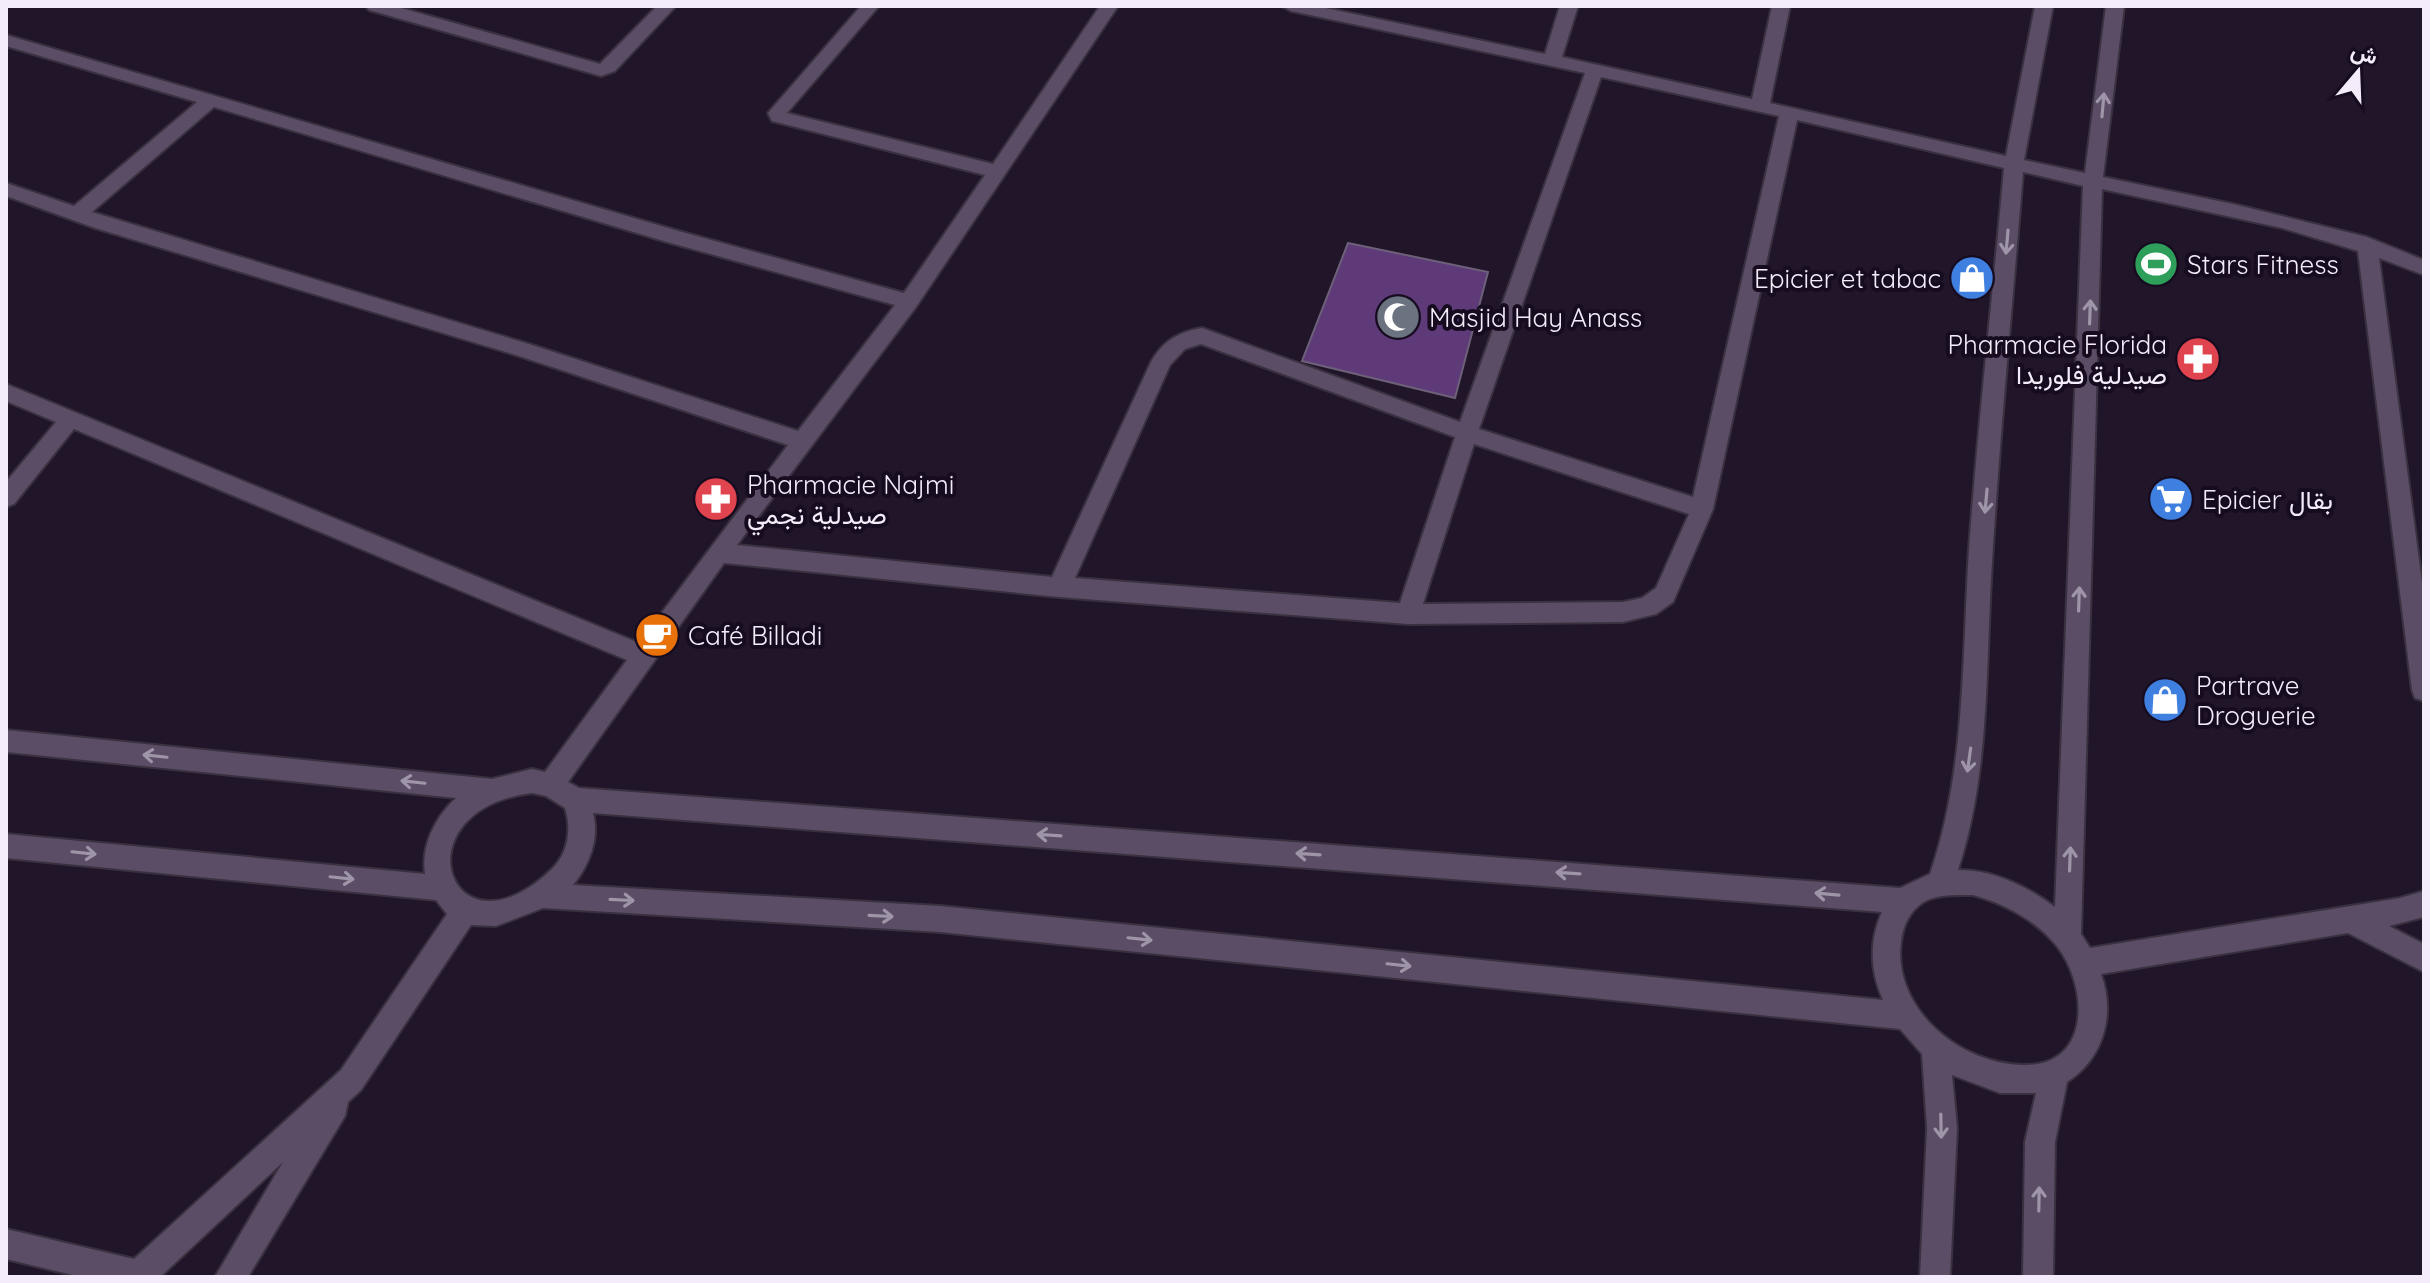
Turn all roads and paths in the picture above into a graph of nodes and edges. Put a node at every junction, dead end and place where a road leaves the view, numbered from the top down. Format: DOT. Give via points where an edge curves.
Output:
graph roads {
  1 [pos="375,6"];
  2 [pos="667,6"];
  3 [pos="870,6"];
  4 [pos="1109,6"];
  5 [pos="1291,6"];
  6 [pos="1569,6"];
  7 [pos="1781,6"];
  8 [pos="2044,6"];
  9 [pos="2115,6"];
  10 [pos="1362,13"];
  11 [pos="6,40"];
  12 [pos="1552,60"];
  13 [pos="1595,69"];
  14 [pos="210,101"];
  15 [pos="1760,106"];
  16 [pos="1789,113"];
  17 [pos="2014,164"];
  18 [pos="996,171"];
  19 [pos="2093,182"];
  20 [pos="6,189"];
  21 [pos="77,214"];
  22 [pos="2367,244"];
  23 [pos="2424,268"];
  24 [pos="909,302"];
  25 [pos="6,392"];
  26 [pos="71,418"];
  27 [pos="1467,433"];
  28 [pos="802,441"];
  29 [pos="6,498"];
  30 [pos="1702,509"];
  31 [pos="718,553"];
  32 [pos="1059,587"];
  33 [pos="1408,614"];
  34 [pos="642,655"];
  35 [pos="2424,690"];
  36 [pos="6,741"];
  37 [pos="551,785"];
  38 [pos="491,790"];
  39 [pos="575,800"];
  40 [pos="6,846"];
  41 [pos="1940,883"];
  42 [pos="441,888"];
  43 [pos="544,896"];
  44 [pos="1904,901"];
  45 [pos="2424,904"];
  46 [pos="466,909"];
  47 [pos="2349,919"];
  48 [pos="2067,937"];
  49 [pos="2424,959"];
  50 [pos="2084,963"];
  51 [pos="1907,1016"];
  52 [pos="1936,1048"];
  53 [pos="2054,1073"];
  54 [pos="351,1080"];
  55 [pos="6,1244"];
  56 [pos="138,1276"];
  57 [pos="230,1277"];
  58 [pos="1935,1277"];
  59 [pos="2038,1277"];
  1 -- 2 [label="street" via="601,70"];
  3 -- 18 [label="street" via="778,117"];
  4 -- 18 [label="street"];
  5 -- 10 [label="street"];
  6 -- 12 [label="street"];
  7 -- 15 [label="street"];
  8 -- 17 [label="street"];
  19 -- 9 [label="street, one-way"];
  10 -- 12 [label="street"];
  11 -- 14 [label="street"];
  12 -- 13 [label="street"];
  13 -- 15 [label="street"];
  13 -- 27 [label="street"];
  14 -- 21 [label="street"];
  14 -- 24 [label="street"];
  15 -- 16 [label="street"];
  16 -- 17 [label="street"];
  16 -- 30 [label="street"];
  17 -- 19 [label="street"];
  17 -- 41 [label="street, one-way" via="1981,548 1971,743 1958,830"];
  18 -- 24 [label="street"];
  19 -- 22 [label="street" via="2223,206"];
  48 -- 19 [label="street, one-way"];
  20 -- 21 [label="street"];
  21 -- 28 [label="street" via="525,350"];
  22 -- 23 [label="street"];
  22 -- 35 [label="street"];
  24 -- 28 [label="street"];
  25 -- 26 [label="street"];
  26 -- 29 [label="street"];
  26 -- 34 [label="street"];
  27 -- 30 [label="street"];
  27 -- 32 [label="street" via="1202,336 1179,340 1161,362"];
  27 -- 33 [label="street"];
  28 -- 31 [label="street"];
  30 -- 33 [label="street" via="1665,595 1648,607 1623,612"];
  31 -- 32 [label="street"];
  31 -- 34 [label="street"];
  32 -- 33 [label="street"];
  34 -- 37 [label="street"];
  38 -- 36 [label="street, one-way"];
  37 -- 38 [label="street" via="532,781"];
  37 -- 39 [label="street"];
  38 -- 42 [label="street" via="468,803 438,845 435,868"];
  39 -- 43 [label="street" via="581,842 574,862"];
  44 -- 39 [label="street, one-way"];
  40 -- 42 [label="street, one-way"];
  41 -- 44 [label="street"];
  41 -- 48 [label="street" via="1973,882 2007,892 2040,910"];
  42 -- 46 [label="street"];
  43 -- 46 [label="street" via="504,912"];
  43 -- 51 [label="street, one-way" via="940,919"];
  44 -- 51 [label="street" via="1885,940 1885,965"];
  45 -- 47 [label="street"];
  46 -- 54 [label="street"];
  47 -- 49 [label="street"];
  47 -- 50 [label="street"];
  48 -- 50 [label="street"];
  50 -- 53 [label="street" via="2095,1016 2089,1040 2075,1060"];
  51 -- 52 [label="street"];
  52 -- 53 [label="street" via="1997,1078 2028,1080"];
  52 -- 58 [label="street, one-way" via="1942,1128"];
  59 -- 53 [label="street, one-way" via="2040,1142"];
  54 -- 56 [label="street"];
  54 -- 57 [label="street"];
  55 -- 56 [label="street"];
}
